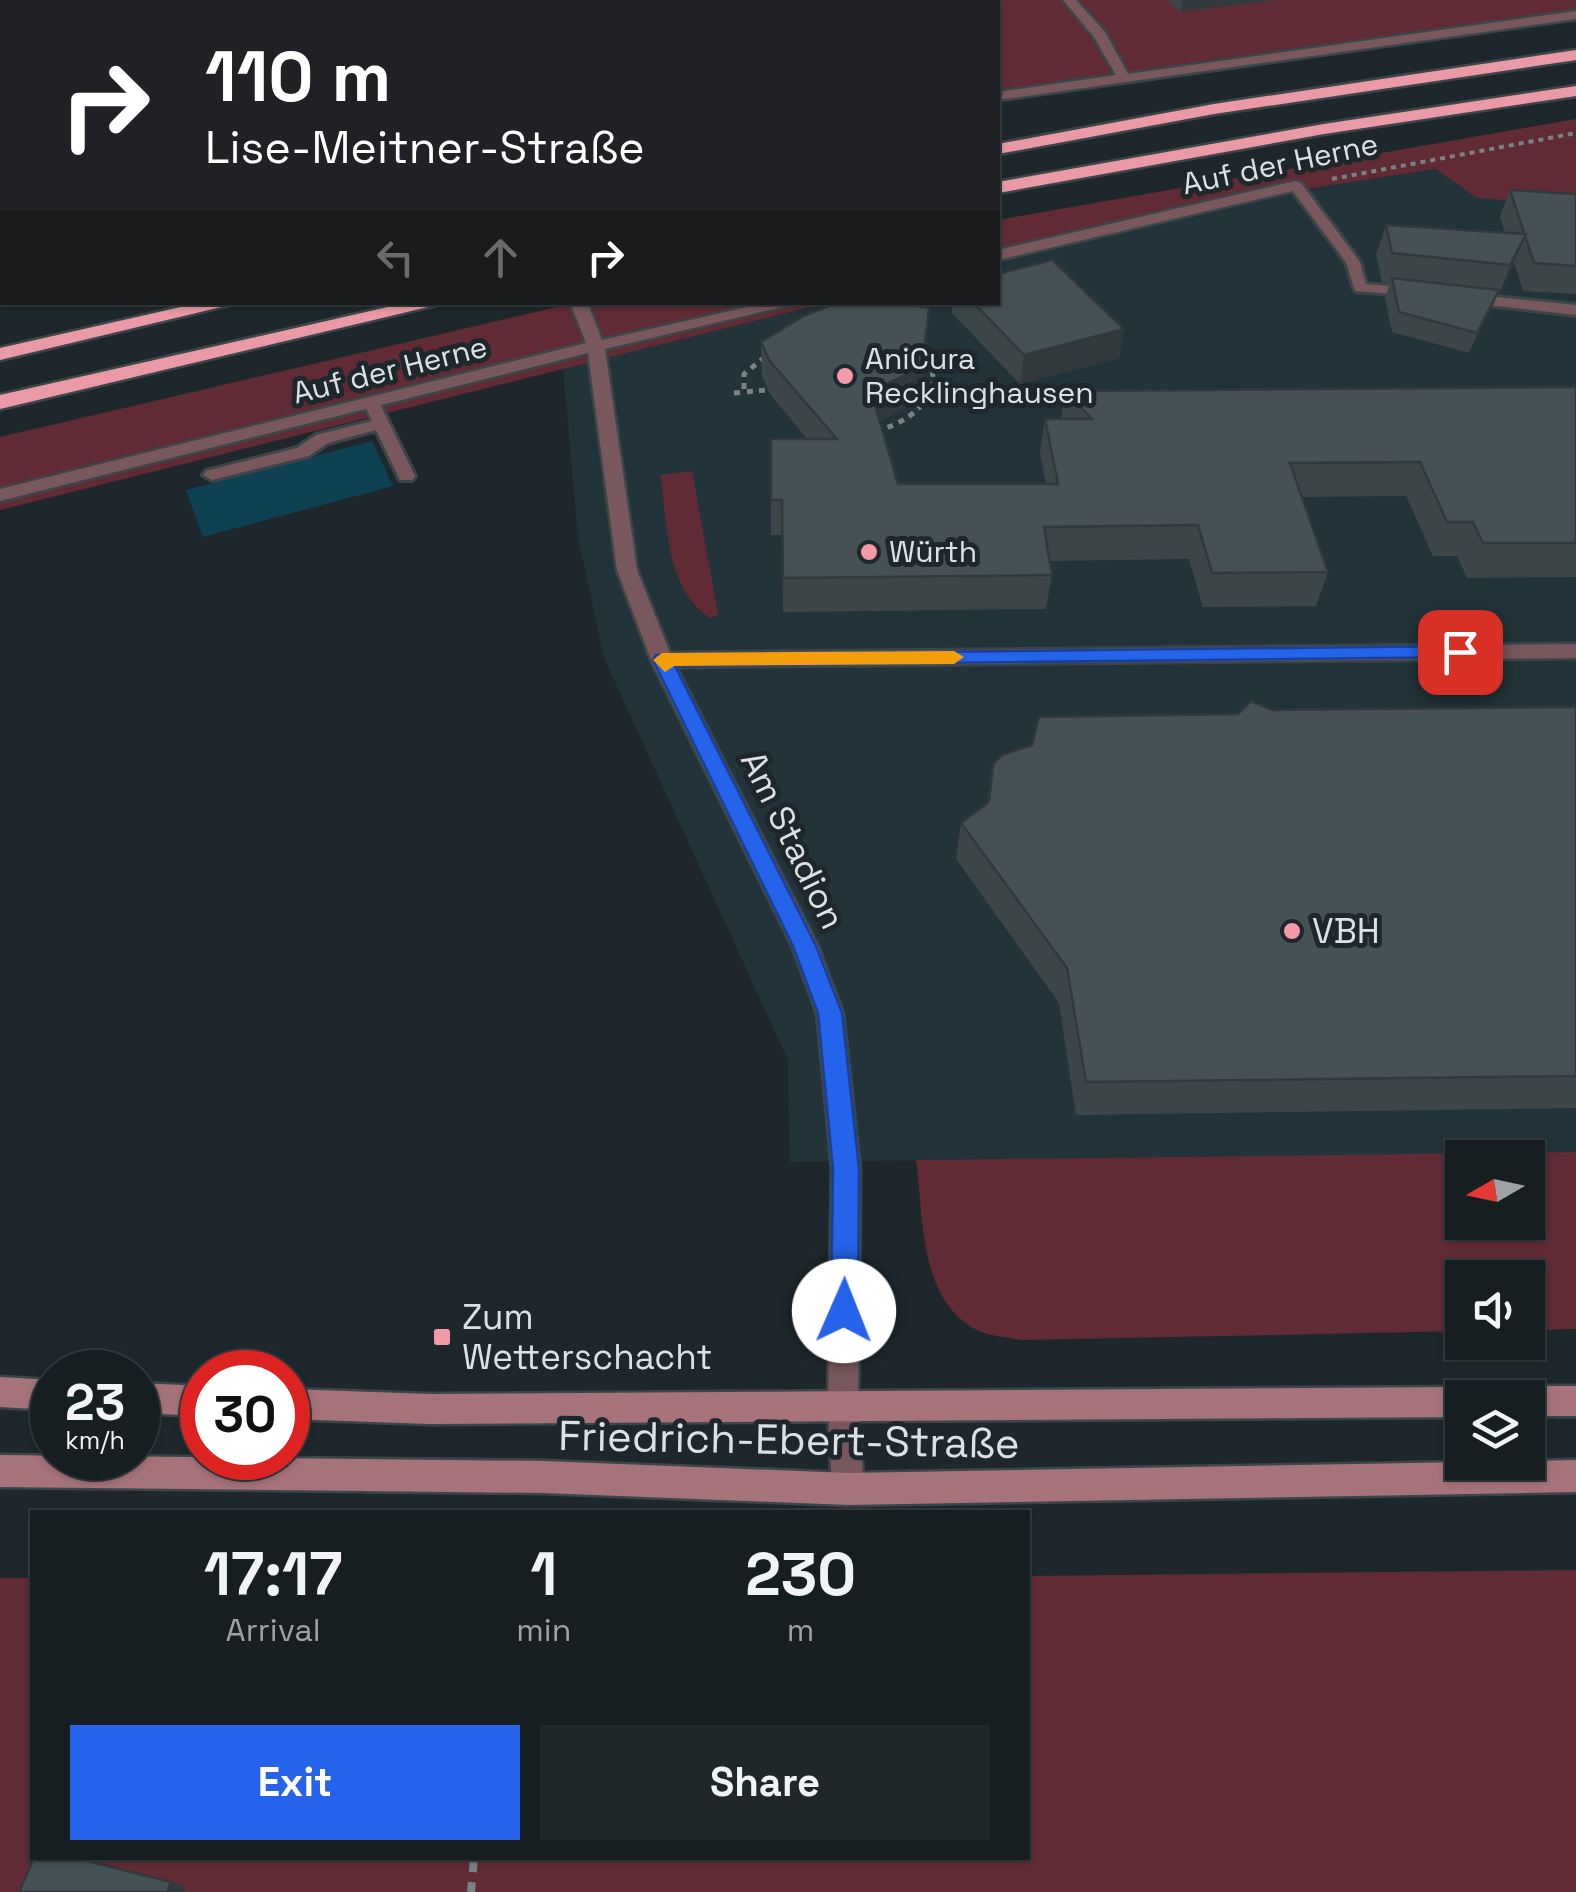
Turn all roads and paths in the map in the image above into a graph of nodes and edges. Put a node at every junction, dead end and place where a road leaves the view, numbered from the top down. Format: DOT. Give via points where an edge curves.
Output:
graph roads {
  1 [pos="1069,0"];
  2 [pos="1576,14"];
  3 [pos="1576,55"];
  4 [pos="1124,78"];
  5 [pos="1576,91"];
  6 [pos="1000,96"];
  7 [pos="1576,133"];
  8 [pos="1000,149"];
  9 [pos="1296,186"];
  10 [pos="1000,188"];
  11 [pos="1000,256"];
  12 [pos="219,305"];
  13 [pos="427,305"];
  14 [pos="579,305"];
  15 [pos="781,305"];
  16 [pos="1576,310"];
  17 [pos="916,337"];
  18 [pos="596,346"];
  19 [pos="0,354"];
  20 [pos="771,354"];
  21 [pos="768,390"];
  22 [pos="744,392"];
  23 [pos="734,393"];
  24 [pos="932,393"];
  25 [pos="959,400"];
  26 [pos="0,402"];
  27 [pos="372,404"];
  28 [pos="380,424"];
  29 [pos="869,431"];
  30 [pos="212,475"];
  31 [pos="406,476"];
  32 [pos="0,496"];
  33 [pos="1576,652"];
  34 [pos="662,660"];
  35 [pos="0,1392"];
  36 [pos="30,1394"];
  37 [pos="1576,1400"];
  38 [pos="1545,1401"];
  39 [pos="1445,1402"];
  40 [pos="310,1405"];
  41 [pos="843,1407"];
  42 [pos="0,1472"];
  43 [pos="1576,1476"];
  44 [pos="848,1489"];
  45 [pos="474,1860"];
  46 [pos="472,1892"];
  1 -- 4 [label="street" via="1100,34"];
  2 -- 4 [label="street"];
  3 -- 8 [label="highway"];
  4 -- 6 [label="street"];
  5 -- 10 [label="highway"];
  7 -- 9 [label="path, Auf der Herne"];
  9 -- 11 [label="street, Auf der Herne"];
  9 -- 16 [label="lane" via="1353,262 1360,288"];
  12 -- 19 [label="highway"];
  13 -- 26 [label="highway"];
  14 -- 18 [label="street, Am Stadion"];
  15 -- 18 [label="street, Auf der Herne"];
  17 -- 24 [label="path" via="933,361"];
  18 -- 27 [label="street, Auf der Herne"];
  18 -- 34 [label="street, Am Stadion" via="627,570"];
  20 -- 22 [label="path" via="744,374"];
  21 -- 22 [label="path"];
  22 -- 23 [label="path"];
  24 -- 25 [label="path"];
  24 -- 29 [label="path" via="906,422"];
  27 -- 28 [label="lane"];
  27 -- 32 [label="street, Auf der Herne"];
  28 -- 30 [label="lane"];
  28 -- 31 [label="lane"];
  33 -- 34 [label="street"];
  34 -- 41 [label="street, Am Stadion" via="805,946 830,1013 846,1169"];
  35 -- 36 [label="main road"];
  37 -- 38 [label="main road"];
  39 -- 41 [label="main road, Friedrich-Ebert-Straße"];
  40 -- 41 [label="main road, Friedrich-Ebert-Straße"];
  41 -- 44 [label="street, Am Stadion"];
  42 -- 44 [label="main road, Friedrich-Ebert-Straße" via="544,1477"];
  43 -- 44 [label="main road, Friedrich-Ebert-Straße"];
  45 -- 46 [label="path"];
}
